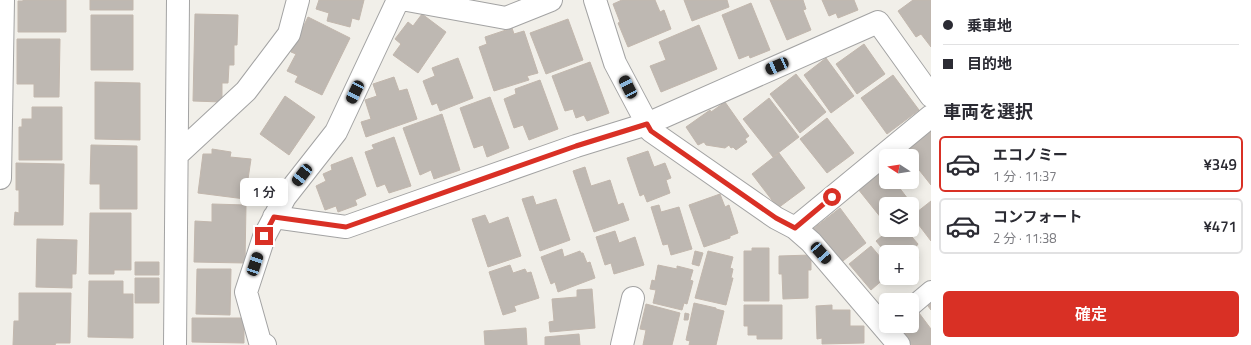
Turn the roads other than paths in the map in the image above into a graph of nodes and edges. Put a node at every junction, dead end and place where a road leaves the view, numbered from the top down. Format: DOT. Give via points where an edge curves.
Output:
graph roads {
  1 [pos="3,0"];
  2 [pos="178,0"];
  3 [pos="298,0"];
  4 [pos="398,0"];
  5 [pos="407,0"];
  6 [pos="551,0"];
  7 [pos="595,0"];
  8 [pos="931,96"];
  9 [pos="931,116"];
  10 [pos="647,124"];
  11 [pos="177,155"];
  12 [pos="0,178"];
  13 [pos="274,217"];
  14 [pos="795,228"];
  15 [pos="931,290"];
  16 [pos="633,298"];
  17 [pos="919,300"];
  18 [pos="879,319"];
  19 [pos="890,333"];
  20 [pos="175,345"];
  21 [pos="265,345"];
  22 [pos="622,345"];
  23 [pos="899,345"];
  1 -- 12 [label="street"];
  2 -- 11 [label="street"];
  3 -- 11 [label="street" via="290,34 246,91"];
  4 -- 13 [label="street" via="336,132 285,197"];
  5 -- 6 [label="street" via="506,18"];
  7 -- 10 [label="street" via="615,62"];
  8 -- 10 [label="street" via="878,22"];
  9 -- 14 [label="street"];
  10 -- 13 [label="street" via="576,146 346,227"];
  10 -- 14 [label="street" via="651,131 776,218"];
  11 -- 20 [label="street"];
  13 -- 21 [label="street" via="264,236 246,292 260,342"];
  14 -- 18 [label="street" via="811,242"];
  15 -- 17 [label="lane"];
  16 -- 22 [label="street"];
  19 -- 23 [label="street"];
}
